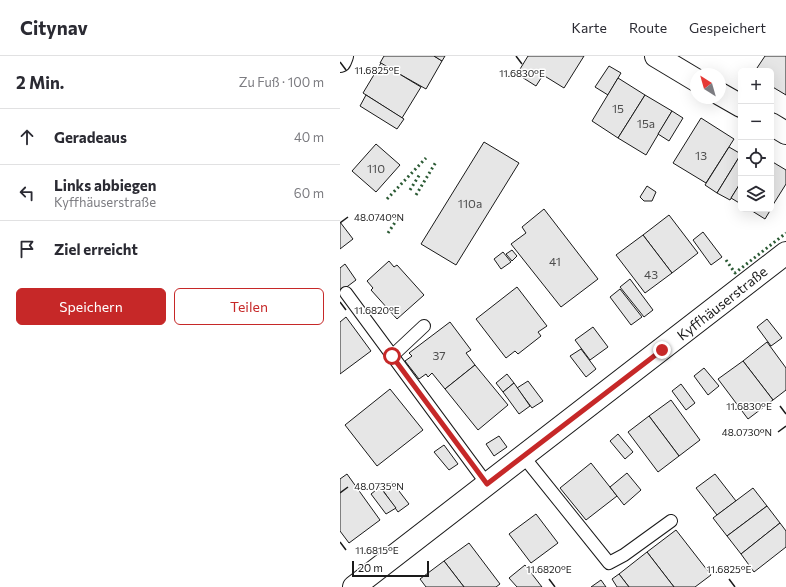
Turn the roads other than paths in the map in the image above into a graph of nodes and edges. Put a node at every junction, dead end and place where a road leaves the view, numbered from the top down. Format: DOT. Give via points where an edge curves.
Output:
graph roads {
  1 [pos="342,56"];
  2 [pos="656,56"];
  3 [pos="340,61"];
  4 [pos="690,76"];
  5 [pos="726,97"];
  6 [pos="738,104"];
  7 [pos="774,126"];
  8 [pos="786,133"];
  9 [pos="786,253"];
  10 [pos="346,293"];
  11 [pos="424,326"];
  12 [pos="392,356"];
  13 [pos="523,456"];
  14 [pos="487,484"];
  15 [pos="671,521"];
  16 [pos="354,587"];
  1 -- 3 [label="street"];
  2 -- 4 [label="street"];
  5 -- 6 [label="street"];
  7 -- 8 [label="street"];
  9 -- 13 [label="street, Kyffhäuserstraße"];
  10 -- 12 [label="lane"];
  11 -- 12 [label="lane"];
  12 -- 14 [label="lane"];
  13 -- 14 [label="street, Kyffhäuserstraße"];
  13 -- 15 [label="lane" via="609,563"];
  14 -- 16 [label="street, Kyffhäuserstraße"];
}
